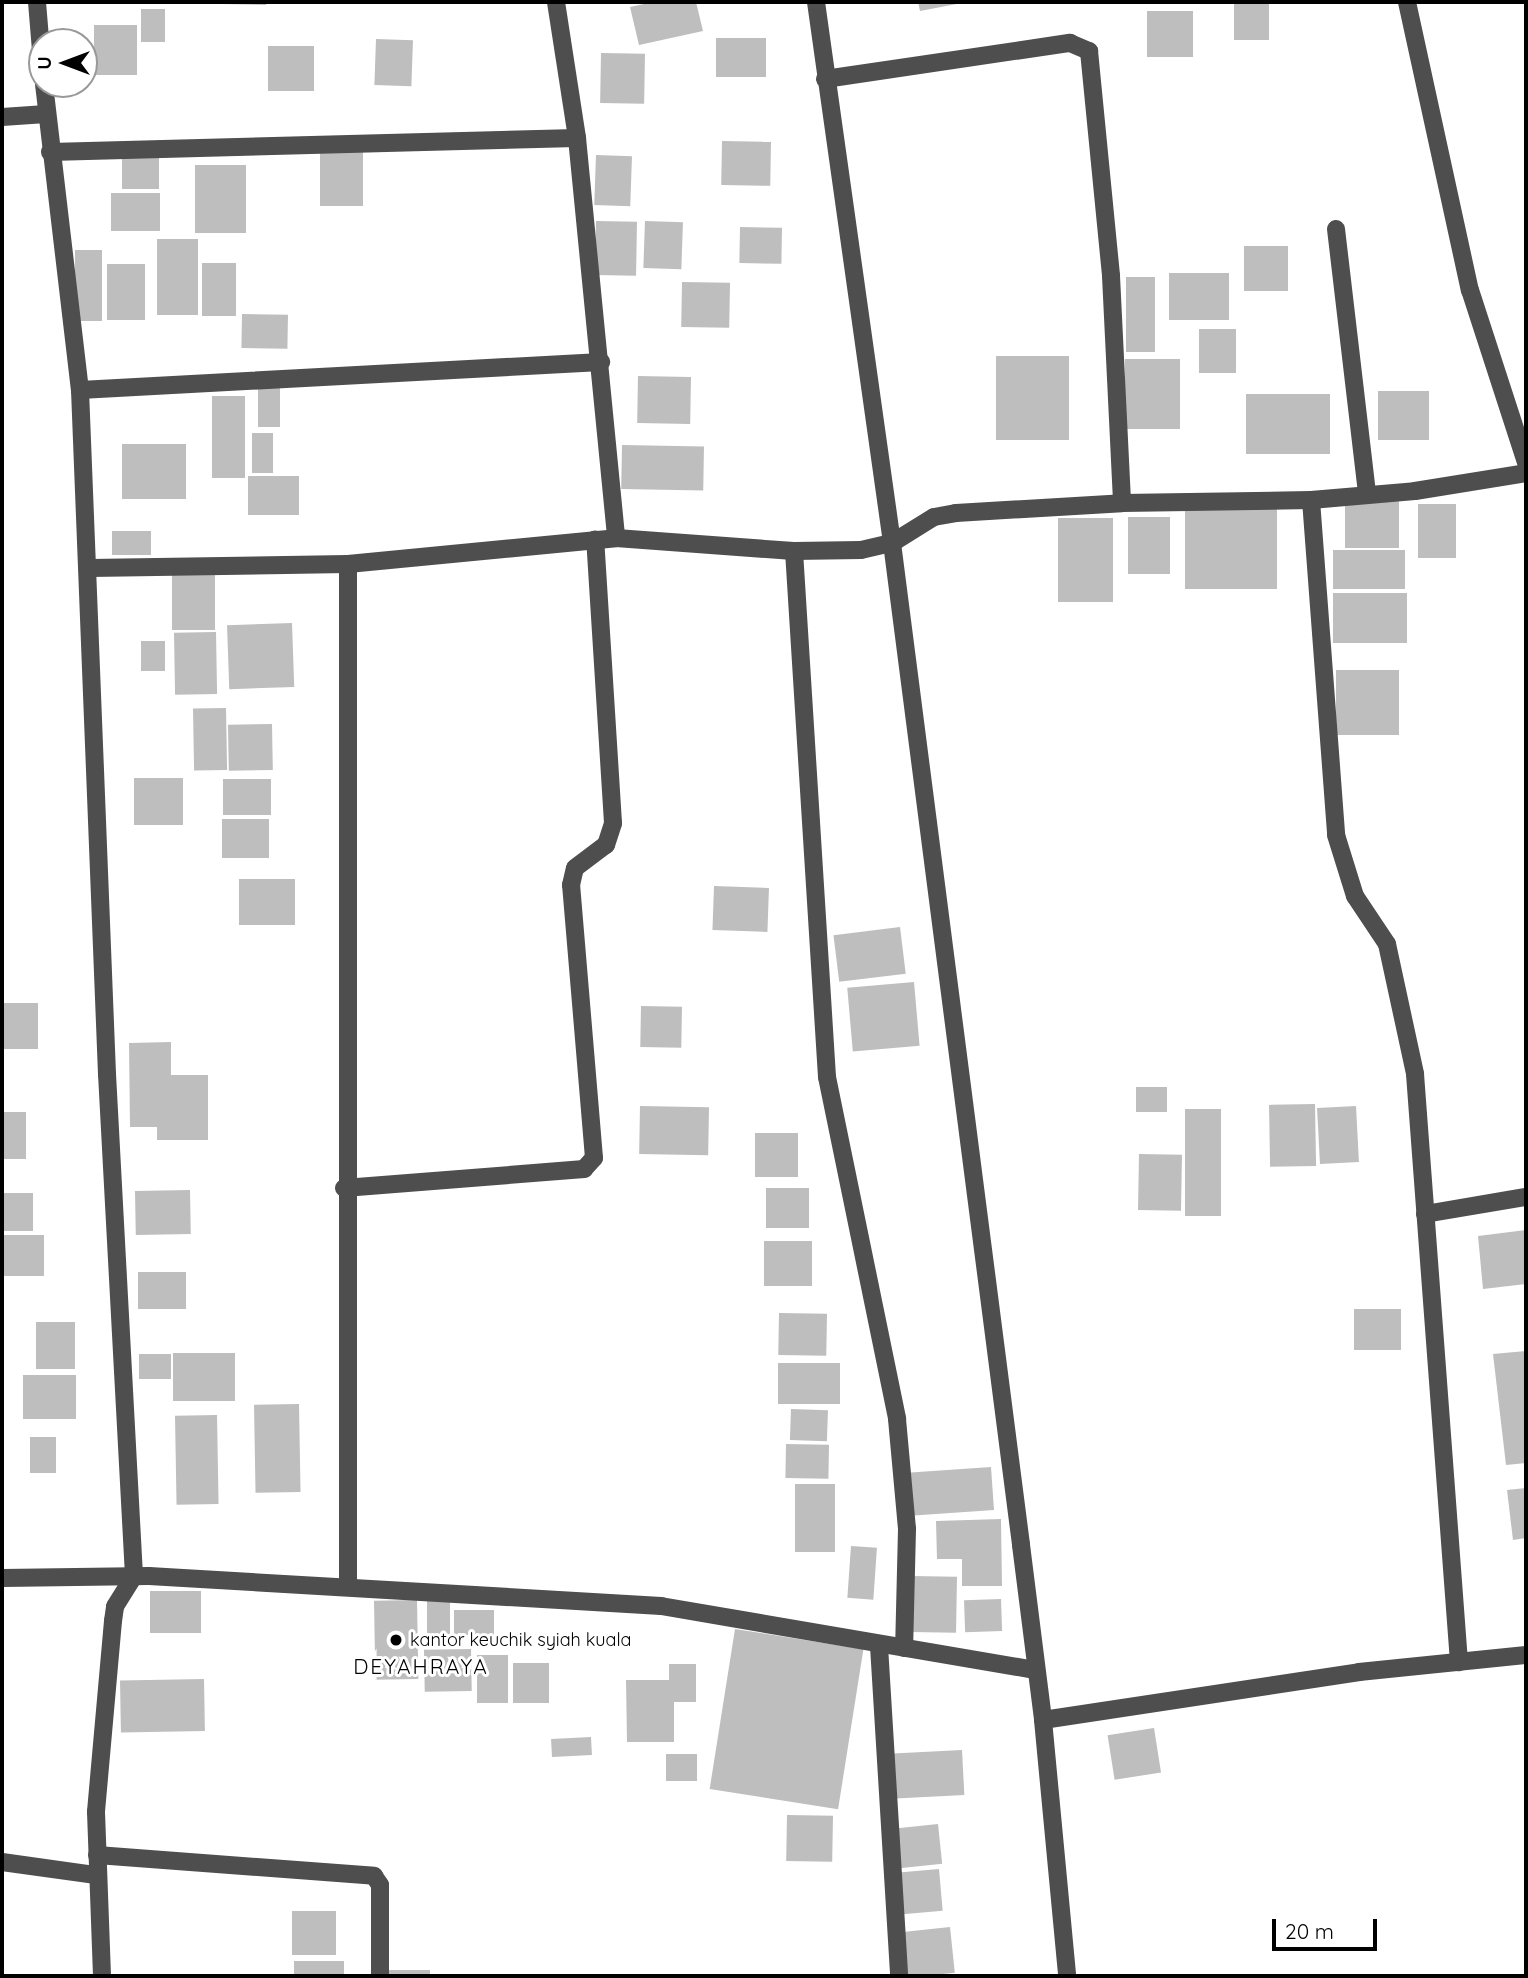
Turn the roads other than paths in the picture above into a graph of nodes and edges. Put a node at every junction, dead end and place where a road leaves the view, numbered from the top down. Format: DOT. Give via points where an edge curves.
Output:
graph roads {
  1 [pos="37,2"];
  2 [pos="556,2"];
  3 [pos="816,2"];
  4 [pos="1407,2"];
  5 [pos="39,28"];
  6 [pos="825,79"];
  7 [pos="45,98"];
  8 [pos="46,114"];
  9 [pos="2,117"];
  10 [pos="577,138"];
  11 [pos="50,152"];
  12 [pos="1336,229"];
  13 [pos="601,362"];
  14 [pos="80,390"];
  15 [pos="1526,462"];
  16 [pos="1526,473"];
  17 [pos="1367,493"];
  18 [pos="1311,500"];
  19 [pos="1122,503"];
  20 [pos="616,538"];
  21 [pos="595,540"];
  22 [pos="892,543"];
  23 [pos="794,551"];
  24 [pos="348,564"];
  25 [pos="90,568"];
  26 [pos="344,1188"];
  27 [pos="1526,1197"];
  28 [pos="1425,1214"];
  29 [pos="134,1576"];
  30 [pos="2,1578"];
  31 [pos="348,1587"];
  32 [pos="879,1646"];
  33 [pos="904,1648"];
  34 [pos="1526,1655"];
  35 [pos="1459,1662"];
  36 [pos="1036,1670"];
  37 [pos="1043,1720"];
  38 [pos="97,1855"];
  39 [pos="2,1861"];
  40 [pos="96,1875"];
  41 [pos="102,1976"];
  42 [pos="380,1976"];
  43 [pos="899,1976"];
  44 [pos="1067,1976"];
  1 -- 5 [label="street"];
  2 -- 10 [label="street"];
  3 -- 6 [label="street"];
  4 -- 15 [label="street" via="1470,290"];
  6 -- 19 [label="street" via="1070,43 1089,51 1111,276"];
  6 -- 22 [label="street"];
  7 -- 8 [label="street"];
  8 -- 9 [label="street"];
  8 -- 11 [label="street"];
  10 -- 11 [label="street"];
  10 -- 13 [label="street"];
  11 -- 14 [label="street"];
  12 -- 17 [label="street"];
  13 -- 14 [label="street"];
  13 -- 20 [label="street"];
  14 -- 25 [label="street"];
  16 -- 17 [label="street" via="1415,491"];
  17 -- 18 [label="street"];
  18 -- 19 [label="street"];
  18 -- 28 [label="street" via="1336,835 1345,874 1387,944 1393,966 1415,1074"];
  19 -- 22 [label="street" via="956,513 934,517"];
  20 -- 21 [label="street"];
  20 -- 23 [label="street"];
  21 -- 24 [label="street"];
  21 -- 26 [label="street" via="613,823 606,845 575,868 571,885 594,1158 584,1169"];
  22 -- 23 [label="street" via="861,550"];
  22 -- 36 [label="street"];
  23 -- 33 [label="street" via="827,1077 897,1419 907,1529"];
  24 -- 25 [label="street"];
  24 -- 26 [label="street"];
  25 -- 29 [label="street" via="107,1074"];
  26 -- 31 [label="street"];
  27 -- 28 [label="street"];
  28 -- 35 [label="street"];
  29 -- 30 [label="street"];
  29 -- 31 [label="street"];
  29 -- 38 [label="street" via="115,1607 113,1621 96,1812"];
  31 -- 32 [label="street" via="661,1606"];
  32 -- 33 [label="street"];
  32 -- 43 [label="street"];
  33 -- 36 [label="street"];
  34 -- 35 [label="street"];
  35 -- 37 [label="street" via="1359,1672"];
  36 -- 37 [label="street"];
  37 -- 44 [label="street"];
  38 -- 40 [label="street"];
  38 -- 42 [label="street" via="374,1876 380,1885"];
  39 -- 40 [label="street"];
  40 -- 41 [label="street"];
}
